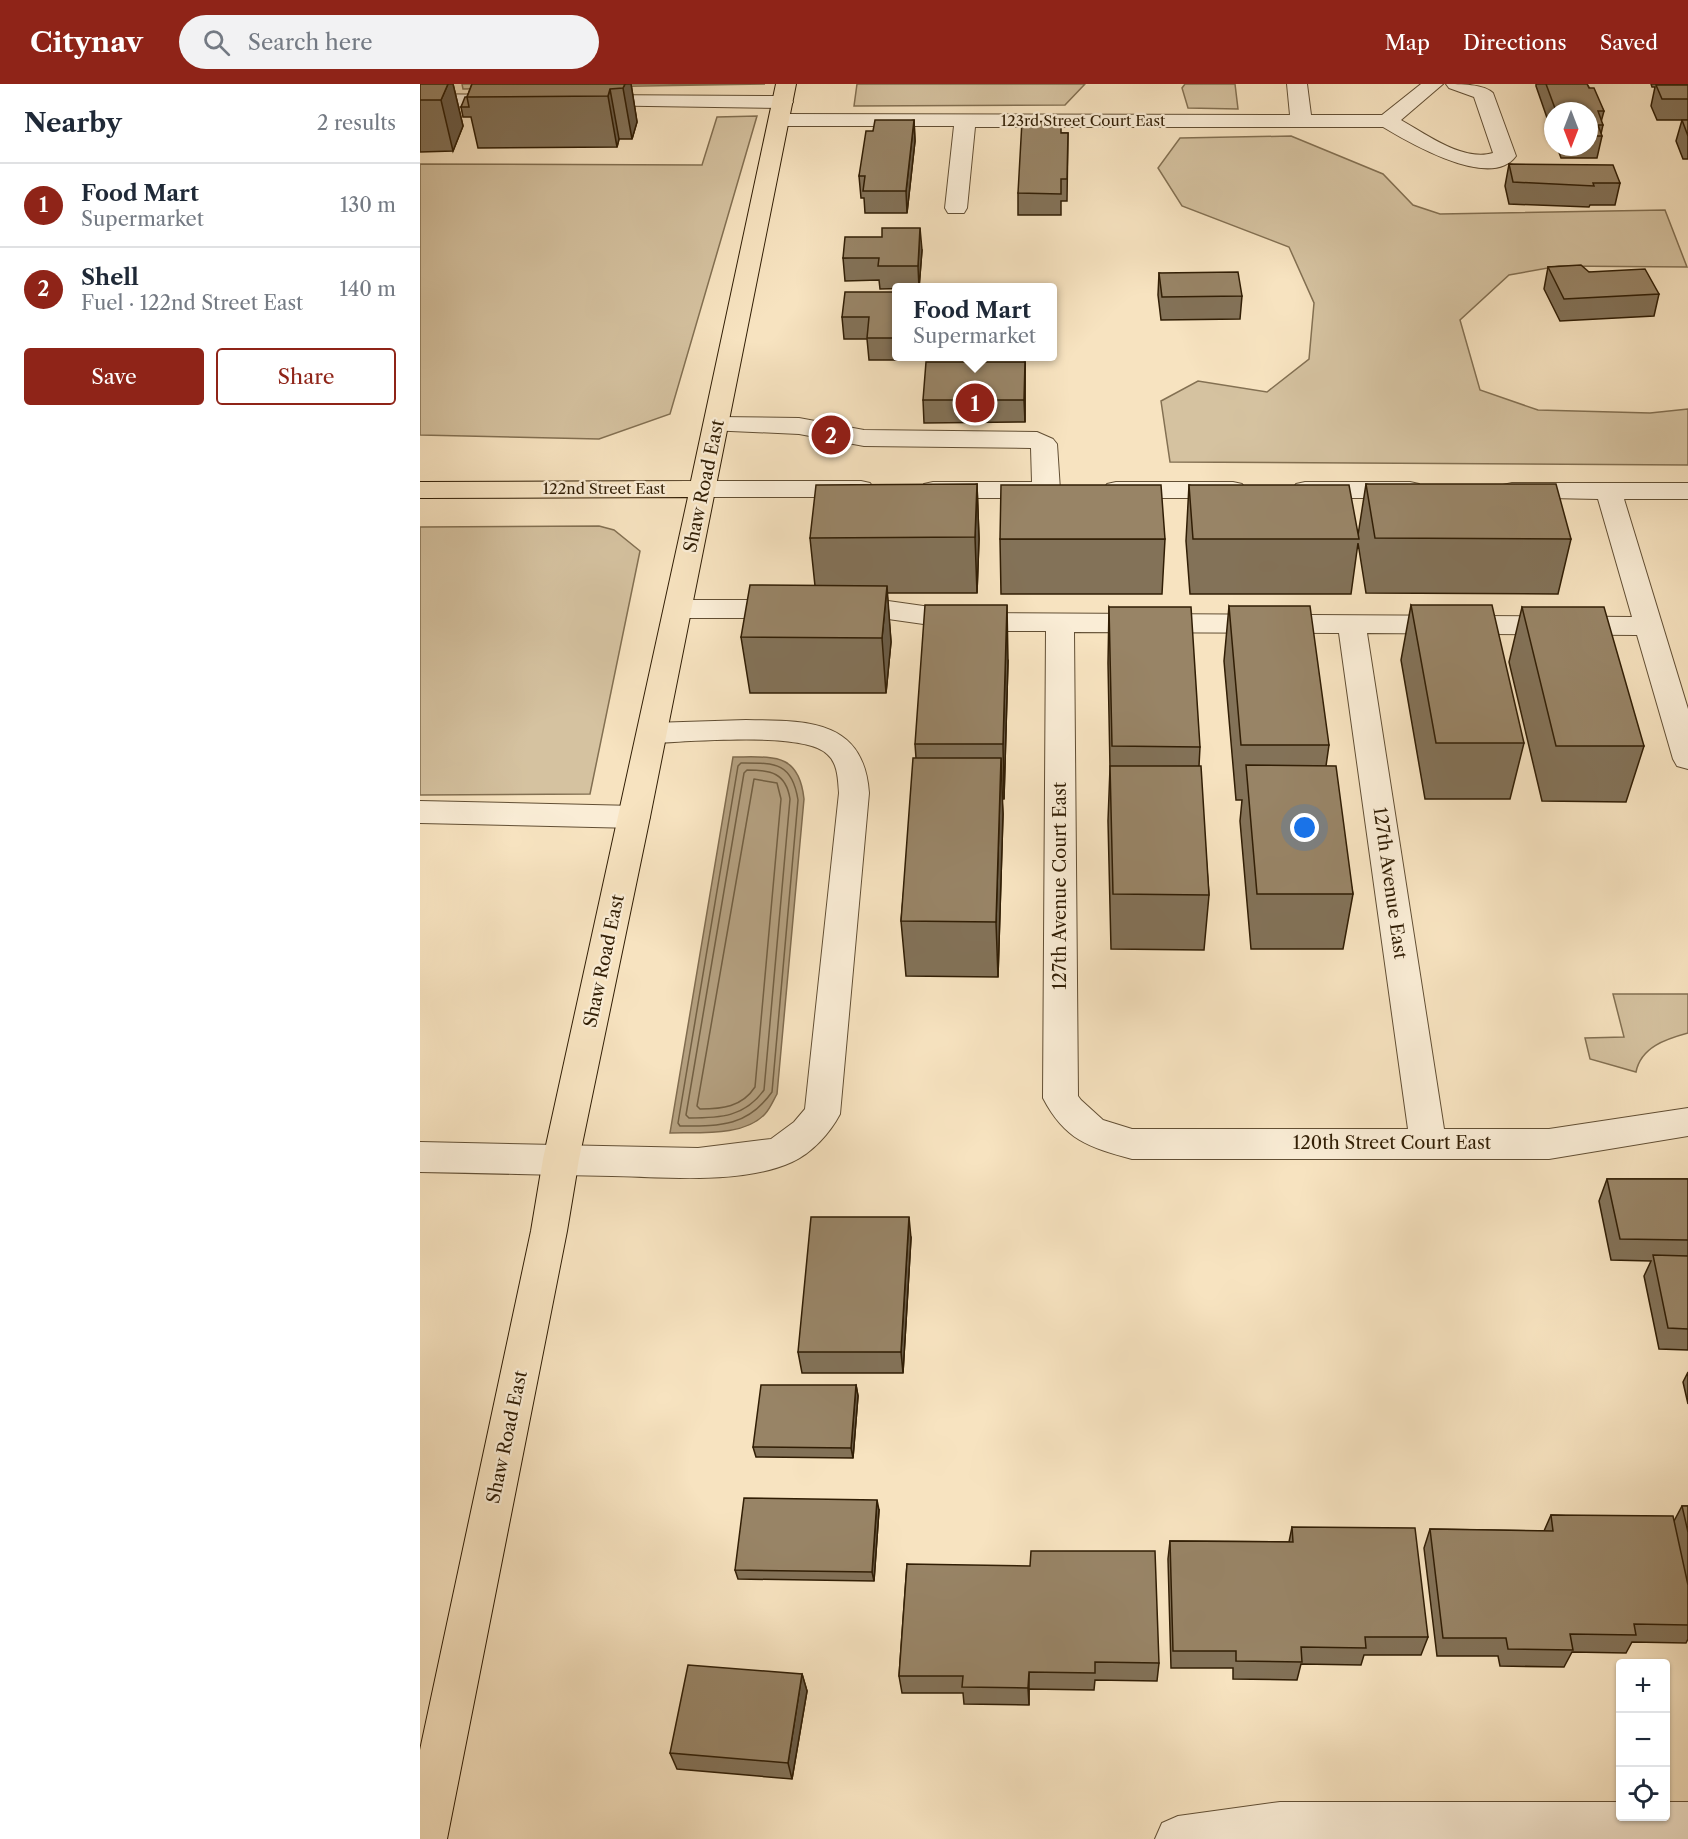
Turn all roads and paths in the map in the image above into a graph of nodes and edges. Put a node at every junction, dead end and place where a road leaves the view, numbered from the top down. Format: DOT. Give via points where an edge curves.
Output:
graph roads {
  1 [pos="1297,84"];
  2 [pos="1433,84"];
  3 [pos="1456,84"];
  4 [pos="420,100"];
  5 [pos="529,101"];
  6 [pos="575,101"];
  7 [pos="783,102"];
  8 [pos="965,120"];
  9 [pos="1301,121"];
  10 [pos="1387,121"];
  11 [pos="956,208"];
  12 [pos="717,424"];
  13 [pos="704,489"];
  14 [pos="420,490"];
  15 [pos="1069,490"];
  16 [pos="1433,490"];
  17 [pos="1492,491"];
  18 [pos="1609,491"];
  19 [pos="1688,491"];
  20 [pos="678,609"];
  21 [pos="1060,622"];
  22 [pos="1352,624"];
  23 [pos="1649,626"];
  24 [pos="652,733"];
  25 [pos="1688,759"];
  26 [pos="420,812"];
  27 [pos="635,817"];
  28 [pos="1688,1122"];
  29 [pos="1095,1134"];
  30 [pos="1428,1142"];
  31 [pos="420,1157"];
  32 [pos="561,1159"];
  33 [pos="1688,1825"];
  34 [pos="424,1839"];
  35 [pos="1178,1839"];
  1 -- 9 [label="street"];
  2 -- 10 [label="street"];
  3 -- 10 [label="street, 123rd Street Court East" via="1483,93 1505,156 1498,160 1462,160"];
  4 -- 5 [label="street"];
  6 -- 7 [label="street, 123rd Street Court East"];
  7 -- 8 [label="street, 123rd Street Court East"];
  7 -- 12 [label="main road, Shaw Road East"];
  8 -- 9 [label="street, 123rd Street Court East"];
  8 -- 11 [label="street"];
  9 -- 10 [label="street, 123rd Street Court East"];
  12 -- 13 [label="main road, Shaw Road East"];
  12 -- 15 [label="street" via="799,426 864,438 1037,440 1044,444"];
  13 -- 14 [label="main road, 122nd Street East"];
  13 -- 15 [label="street, 122nd Street East"];
  13 -- 20 [label="main road, Shaw Road East"];
  15 -- 16 [label="street, 122nd Street East"];
  17 -- 18 [label="street"];
  18 -- 19 [label="street"];
  18 -- 23 [label="street"];
  20 -- 21 [label="street" via="881,609 973,622"];
  20 -- 24 [label="main road, Shaw Road East"];
  21 -- 22 [label="street"];
  21 -- 29 [label="street, 127th Avenue Court East" via="1061,1098 1074,1119"];
  22 -- 23 [label="street"];
  22 -- 30 [label="street, 127th Avenue East"];
  23 -- 25 [label="street"];
  24 -- 27 [label="main road, Shaw Road East"];
  24 -- 32 [label="street" via="813,734 831,741 846,755 853,773 854,793 822,1114 807,1132 781,1151 752,1158 698,1163"];
  26 -- 27 [label="street"];
  27 -- 32 [label="main road, Shaw Road East"];
  28 -- 30 [label="street, 120th Street Court East" via="1549,1144"];
  29 -- 30 [label="street, 120th Street Court East" via="1132,1144"];
  31 -- 32 [label="street"];
  32 -- 34 [label="main road, Shaw Road East"];
  33 -- 35 [label="street" via="1280,1825"];
}
